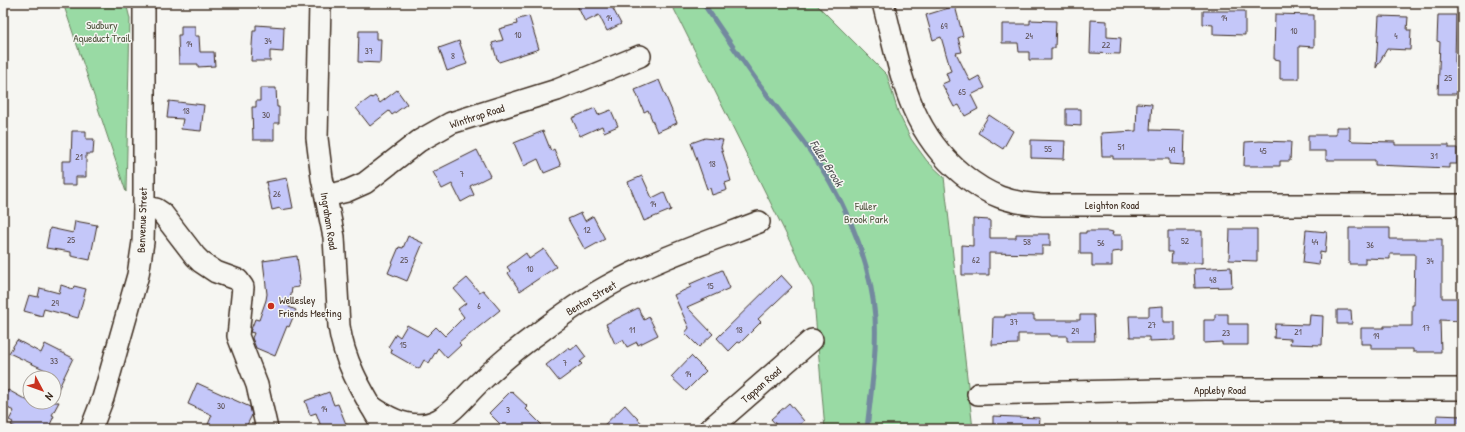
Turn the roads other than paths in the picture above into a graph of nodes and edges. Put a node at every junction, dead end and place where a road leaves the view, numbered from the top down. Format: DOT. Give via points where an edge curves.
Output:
graph roads {
  1 [pos="144,3"];
  2 [pos="320,3"];
  3 [pos="883,3"];
  4 [pos="640,56"];
  5 [pos="326,196"];
  6 [pos="1462,205"];
  7 [pos="144,207"];
  8 [pos="759,222"];
  9 [pos="812,340"];
  10 [pos="1462,389"];
  11 [pos="978,394"];
  12 [pos="370,406"];
  13 [pos="449,413"];
  14 [pos="91,429"];
  15 [pos="267,429"];
  16 [pos="385,429"];
  17 [pos="436,429"];
  18 [pos="710,429"];
  1 -- 7 [label="street, Benvenue Street"];
  2 -- 5 [label="street, Ingraham Road" via="317,138"];
  3 -- 6 [label="street, Leighton Road" via="909,99 925,132 956,168 977,185 1005,200 1044,205"];
  4 -- 5 [label="street, Winthrop Road" via="557,90 451,123 419,141 365,183"];
  5 -- 12 [label="street, Ingraham Road" via="334,237 341,338 351,370"];
  7 -- 14 [label="street, Benvenue Street" via="143,242 138,275 103,398"];
  7 -- 15 [label="street" via="162,213 201,262 241,283 243,291 238,336 257,385"];
  8 -- 13 [label="street, Benton Street" via="630,275 564,313 514,351"];
  9 -- 18 [label="street, Tappan Road"];
  10 -- 11 [label="street, Appleby Road"];
  12 -- 13 [label="street, Benton Street" via="395,421 415,424 437,421"];
  12 -- 16 [label="street, Ingraham Road"];
  13 -- 17 [label="street, Benton Street"];
}
